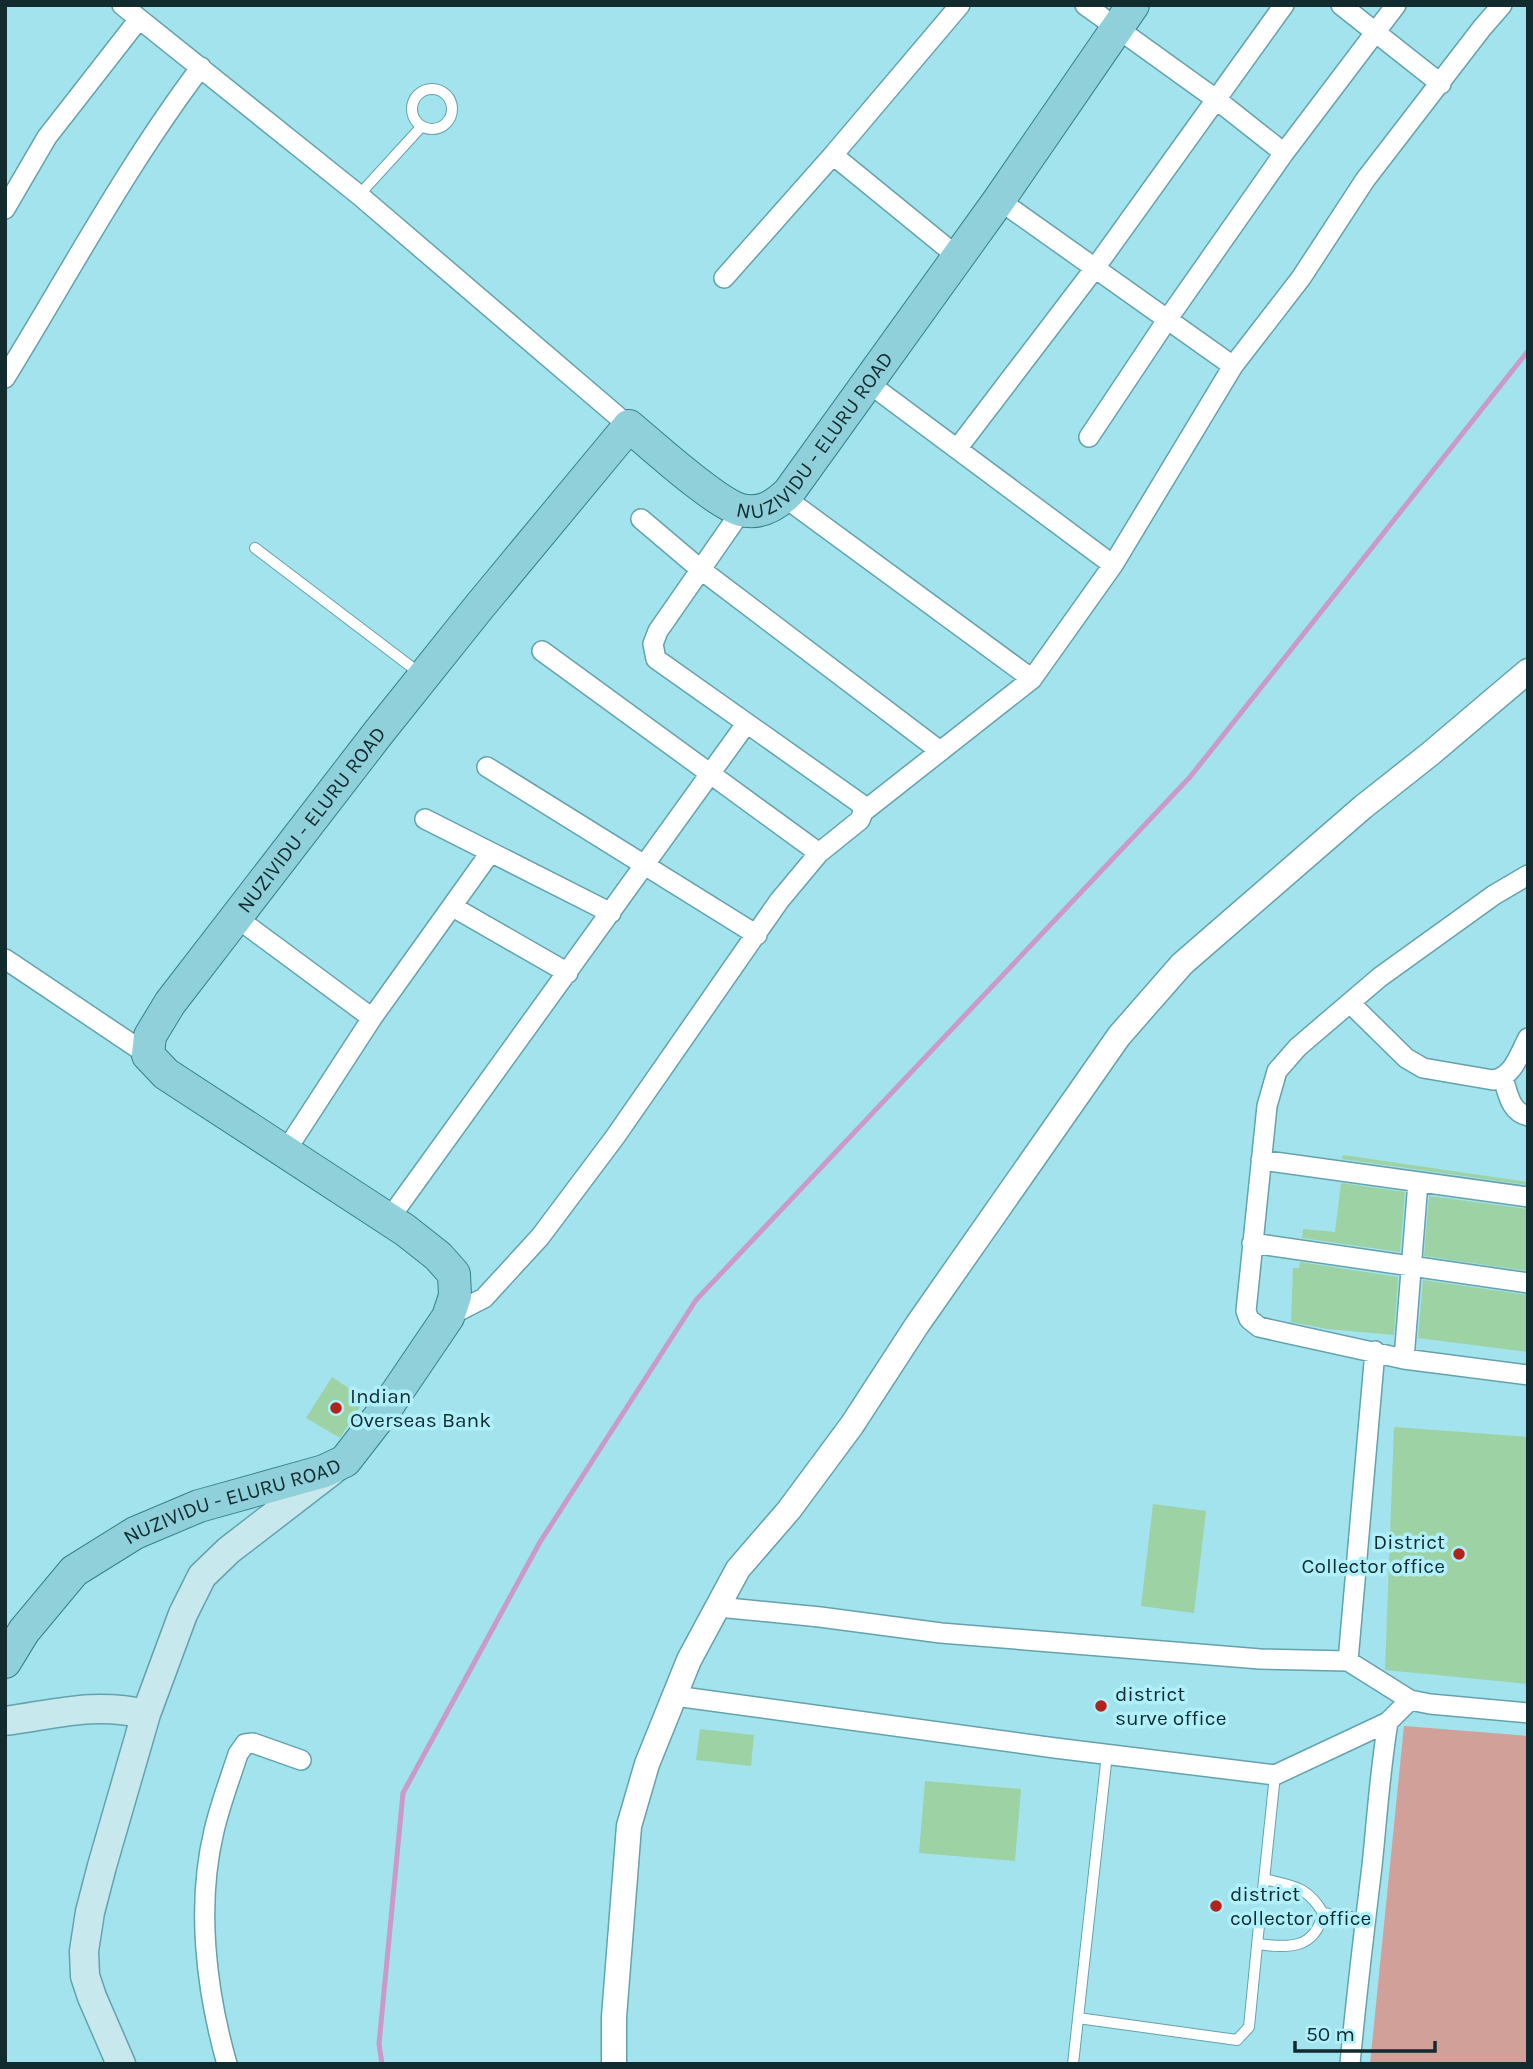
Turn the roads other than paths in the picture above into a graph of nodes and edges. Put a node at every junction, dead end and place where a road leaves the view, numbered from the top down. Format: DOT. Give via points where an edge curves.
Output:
graph roads {
  1 [pos="122,5"];
  2 [pos="960,5"];
  3 [pos="1086,5"];
  4 [pos="1284,5"];
  5 [pos="1341,5"];
  6 [pos="1396,5"];
  7 [pos="1502,5"];
  8 [pos="1125,17"];
  9 [pos="139,19"];
  10 [pos="1376,32"];
  11 [pos="201,68"];
  12 [pos="1441,84"];
  13 [pos="1217,100"];
  14 [pos="422,127"];
  15 [pos="1284,153"];
  16 [pos="833,155"];
  17 [pos="359,195"];
  18 [pos="999,200"];
  19 [pos="5,209"];
  20 [pos="958,257"];
  21 [pos="1095,268"];
  22 [pos="724,278"];
  23 [pos="1167,320"];
  24 [pos="1233,366"];
  25 [pos="5,378"];
  26 [pos="867,383"];
  27 [pos="629,426"];
  28 [pos="1089,437"];
  29 [pos="957,449"];
  30 [pos="784,497"];
  31 [pos="742,510"];
  32 [pos="641,519"];
  33 [pos="255,548"];
  34 [pos="1113,565"];
  35 [pos="700,569"];
  36 [pos="542,650"];
  37 [pos="1528,671"];
  38 [pos="424,676"];
  39 [pos="1032,679"];
  40 [pos="746,724"];
  41 [pos="940,751"];
  42 [pos="487,766"];
  43 [pos="710,775"];
  44 [pos="863,812"];
  45 [pos="425,819"];
  46 [pos="490,853"];
  47 [pos="819,853"];
  48 [pos="645,866"];
  49 [pos="1528,875"];
  50 [pos="453,907"];
  51 [pos="611,913"];
  52 [pos="237,918"];
  53 [pos="757,935"];
  54 [pos="5,959"];
  55 [pos="568,973"];
  56 [pos="1350,1003"];
  57 [pos="372,1018"];
  58 [pos="1528,1038"];
  59 [pos="148,1055"];
  60 [pos="1503,1078"];
  61 [pos="1528,1116"];
  62 [pos="285,1152"];
  63 [pos="1261,1160"];
  64 [pos="1418,1182"];
  65 [pos="1528,1197"];
  66 [pos="388,1219"];
  67 [pos="1252,1243"];
  68 [pos="1411,1268"];
  69 [pos="1528,1283"];
  70 [pos="447,1317"];
  71 [pos="1375,1351"];
  72 [pos="1405,1359"];
  73 [pos="1528,1374"];
  74 [pos="345,1461"];
  75 [pos="718,1607"];
  76 [pos="1348,1661"];
  77 [pos="5,1662"];
  78 [pos="675,1696"];
  79 [pos="1410,1700"];
  80 [pos="1528,1713"];
  81 [pos="146,1714"];
  82 [pos="5,1721"];
  83 [pos="1388,1722"];
  84 [pos="1107,1754"];
  85 [pos="301,1760"];
  86 [pos="1275,1775"];
  87 [pos="1323,1913"];
  88 [pos="1364,1919"];
  89 [pos="1259,1925"];
  90 [pos="1257,1944"];
  91 [pos="1077,2018"];
  92 [pos="121,2064"];
  93 [pos="228,2064"];
  94 [pos="614,2064"];
  95 [pos="1073,2064"];
  96 [pos="1350,2064"];
  1 -- 9 [label="street"];
  2 -- 16 [label="street"];
  3 -- 8 [label="street"];
  4 -- 13 [label="street"];
  5 -- 10 [label="street"];
  6 -- 10 [label="street"];
  7 -- 12 [label="street"];
  8 -- 13 [label="street"];
  8 -- 18 [label="main road, NUZIVIDU - ELURU ROAD"];
  9 -- 11 [label="street"];
  9 -- 19 [label="street" via="47,136"];
  10 -- 12 [label="street"];
  10 -- 15 [label="street"];
  11 -- 17 [label="street"];
  11 -- 25 [label="street" via="113,198"];
  12 -- 24 [label="street" via="1365,180 1301,278"];
  13 -- 15 [label="street"];
  13 -- 21 [label="street"];
  14 -- 14 [label="lane" via="414,119 415,98 423,91 443,92 453,110 450,120 432,130"];
  14 -- 17 [label="lane"];
  15 -- 23 [label="street"];
  16 -- 20 [label="street"];
  16 -- 22 [label="street"];
  17 -- 27 [label="street"];
  18 -- 20 [label="main road, NUZIVIDU - ELURU ROAD"];
  18 -- 21 [label="street"];
  20 -- 26 [label="main road, NUZIVIDU - ELURU ROAD"];
  21 -- 23 [label="street"];
  21 -- 29 [label="street"];
  23 -- 24 [label="street"];
  23 -- 28 [label="street"];
  24 -- 34 [label="street"];
  26 -- 29 [label="street"];
  26 -- 30 [label="main road, NUZIVIDU - ELURU ROAD"];
  27 -- 31 [label="main road, NUZIVIDU - ELURU ROAD" via="723,501"];
  27 -- 38 [label="main road, NUZIVIDU - ELURU ROAD"];
  29 -- 34 [label="street"];
  30 -- 31 [label="main road, NUZIVIDU - ELURU ROAD" via="762,510"];
  30 -- 39 [label="street"];
  31 -- 35 [label="street"];
  32 -- 35 [label="street"];
  33 -- 38 [label="lane"];
  34 -- 39 [label="street"];
  35 -- 40 [label="street" via="658,631 653,652 656,659"];
  35 -- 41 [label="street"];
  36 -- 43 [label="street"];
  37 -- 75 [label="street" via="1182,964 1119,1036 852,1425 738,1569"];
  38 -- 52 [label="main road, NUZIVIDU - ELURU ROAD"];
  39 -- 41 [label="street"];
  40 -- 43 [label="street"];
  40 -- 44 [label="street" via="861,804"];
  41 -- 44 [label="street"];
  42 -- 48 [label="street"];
  43 -- 47 [label="street"];
  43 -- 48 [label="street"];
  44 -- 47 [label="street" via="860,820"];
  45 -- 46 [label="street"];
  46 -- 50 [label="street"];
  46 -- 51 [label="street"];
  47 -- 53 [label="street"];
  48 -- 51 [label="street"];
  48 -- 53 [label="street"];
  49 -- 56 [label="street" via="1493,895"];
  50 -- 55 [label="street"];
  50 -- 57 [label="street"];
  51 -- 55 [label="street"];
  52 -- 57 [label="street"];
  52 -- 59 [label="main road, NUZIVIDU - ELURU ROAD" via="170,1003 150,1036"];
  53 -- 70 [label="street" via="541,1237 484,1298"];
  54 -- 59 [label="street"];
  55 -- 66 [label="street"];
  56 -- 60 [label="street" via="1406,1058 1423,1068"];
  56 -- 63 [label="street" via="1298,1047 1277,1072 1267,1106"];
  57 -- 62 [label="street"];
  58 -- 60 [label="street"];
  59 -- 62 [label="main road, NUZIVIDU - ELURU ROAD" via="166,1074"];
  60 -- 61 [label="street" via="1511,1105"];
  62 -- 66 [label="main road, NUZIVIDU - ELURU ROAD"];
  63 -- 64 [label="street"];
  63 -- 67 [label="street"];
  64 -- 65 [label="street"];
  64 -- 68 [label="street"];
  66 -- 70 [label="main road, NUZIVIDU - ELURU ROAD" via="439,1256 454,1274 455,1296"];
  67 -- 68 [label="street"];
  67 -- 71 [label="street" via="1246,1311 1253,1323"];
  68 -- 69 [label="street"];
  68 -- 72 [label="street"];
  70 -- 74 [label="main road, NUZIVIDU - ELURU ROAD"];
  71 -- 72 [label="street"];
  71 -- 76 [label="street"];
  72 -- 73 [label="street"];
  74 -- 77 [label="main road, NUZIVIDU - ELURU ROAD" via="199,1506 135,1533 74,1571 24,1631"];
  74 -- 81 [label="main road" via="202,1576"];
  75 -- 76 [label="street" via="940,1633 1259,1659"];
  75 -- 78 [label="street" via="688,1660"];
  76 -- 79 [label="street"];
  78 -- 84 [label="street"];
  78 -- 94 [label="street" via="647,1764 629,1826"];
  79 -- 80 [label="street"];
  79 -- 83 [label="street"];
  81 -- 82 [label="main road" via="89,1707"];
  81 -- 92 [label="main road" via="102,1866 84,1951 85,1976"];
  83 -- 86 [label="street"];
  83 -- 88 [label="street"];
  84 -- 86 [label="street"];
  84 -- 91 [label="lane"];
  85 -- 93 [label="street" via="245,1744 214,1831 205,1912 215,2022"];
  86 -- 87 [label="lane" via="1263,1884 1292,1885 1313,1897"];
  87 -- 88 [label="lane"];
  87 -- 90 [label="lane" via="1313,1937 1299,1945"];
  88 -- 96 [label="street"];
  89 -- 90 [label="lane"];
  90 -- 91 [label="lane" via="1248,2026 1237,2040"];
  91 -- 95 [label="lane"];
}
